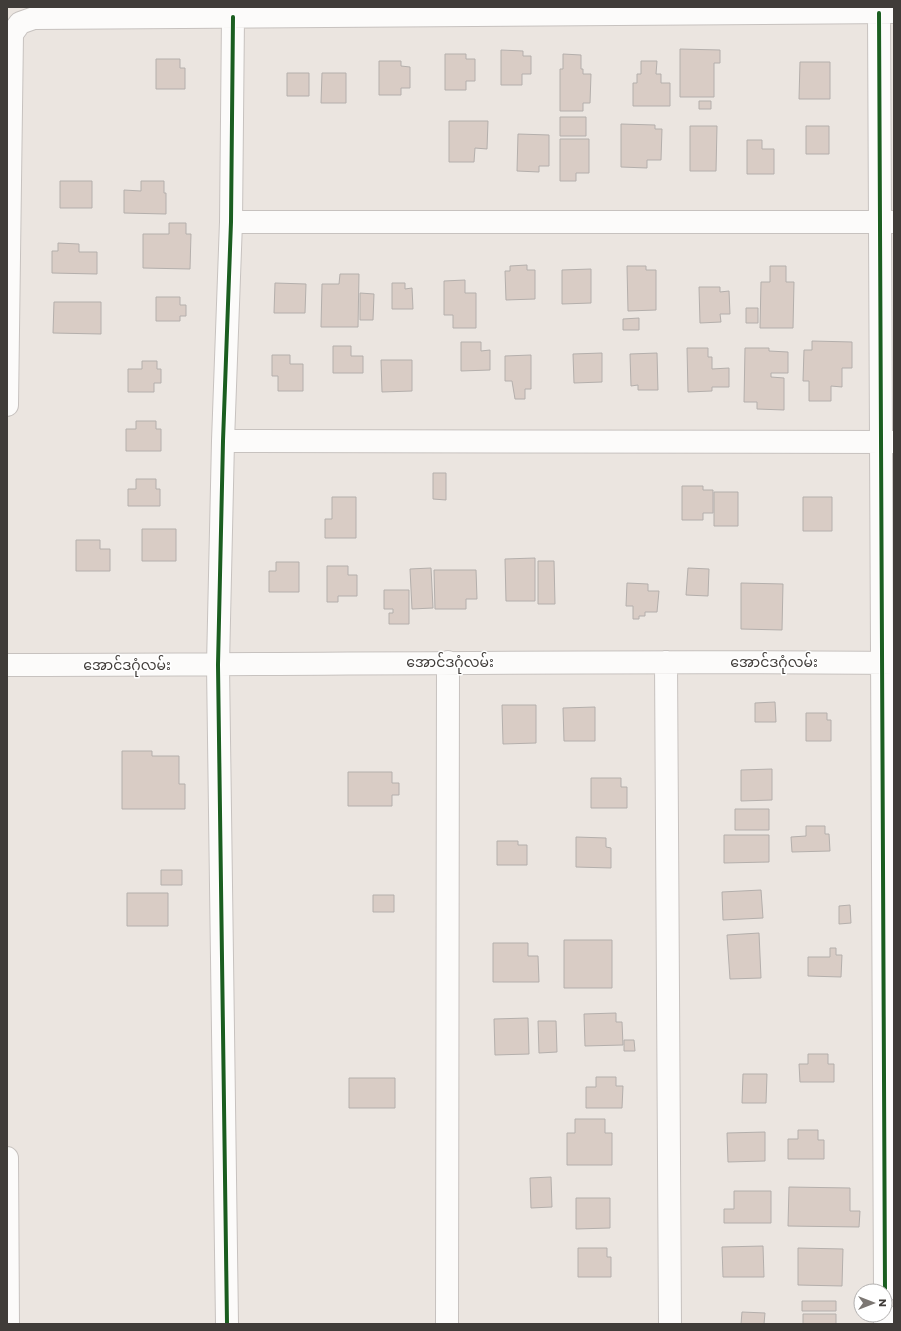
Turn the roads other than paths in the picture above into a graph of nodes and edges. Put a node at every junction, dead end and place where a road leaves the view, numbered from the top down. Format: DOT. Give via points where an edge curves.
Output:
graph roads {
  1 [pos="279,12"];
  2 [pos="887,13"];
  3 [pos="233,17"];
  4 [pos="9,56"];
  5 [pos="231,222"];
  6 [pos="887,222"];
  7 [pos="7,405"];
  8 [pos="223,441"];
  9 [pos="888,442"];
  10 [pos="448,662"];
  11 [pos="666,662"];
  12 [pos="888,663"];
  13 [pos="7,665"];
  14 [pos="218,665"];
  15 [pos="7,1158"];
  16 [pos="885,1283"];
  17 [pos="8,1324"];
  18 [pos="227,1324"];
  19 [pos="447,1324"];
  20 [pos="670,1324"];
  1 -- 2 [label="street"];
  1 -- 3 [label="street"];
  2 -- 6 [label="street"];
  3 -- 4 [label="street" via="34,18 20,23 12,34"];
  3 -- 5 [label="street"];
  4 -- 7 [label="street"];
  5 -- 6 [label="street"];
  5 -- 8 [label="street"];
  6 -- 9 [label="street"];
  8 -- 9 [label="street"];
  8 -- 14 [label="street"];
  9 -- 12 [label="street"];
  10 -- 11 [label="street, အောင်ဒဂုံလမ်း"];
  10 -- 14 [label="street, အောင်ဒဂုံလမ်း"];
  10 -- 19 [label="street"];
  11 -- 12 [label="street, အောင်ဒဂုံလမ်း"];
  11 -- 20 [label="street"];
  12 -- 16 [label="street"];
  13 -- 14 [label="street, အောင်ဒဂုံလမ်း"];
  14 -- 18 [label="street"];
  15 -- 17 [label="street"];
}
